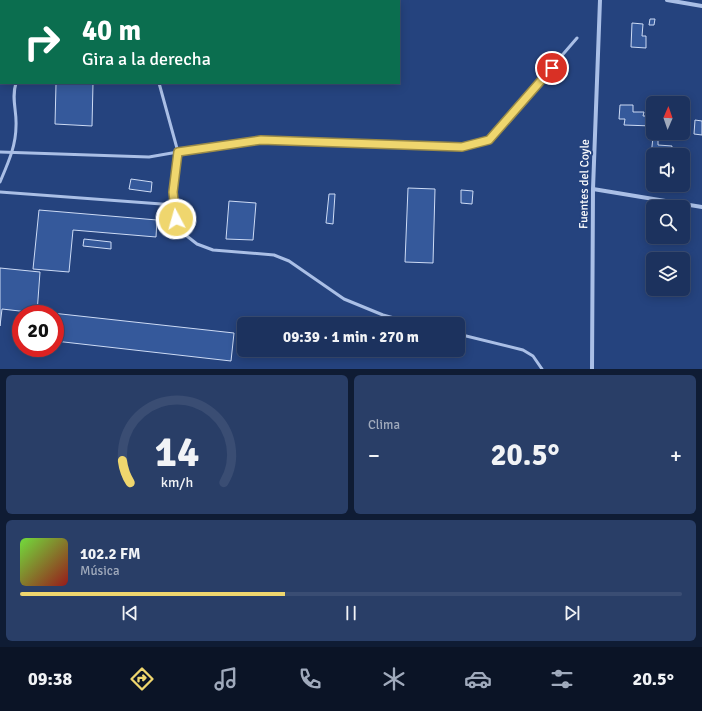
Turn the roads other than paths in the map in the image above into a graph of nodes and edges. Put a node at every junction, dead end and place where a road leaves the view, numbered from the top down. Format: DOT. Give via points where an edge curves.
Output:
graph roads {
  1 [pos="600,0"];
  2 [pos="667,0"];
  3 [pos="702,6"];
  4 [pos="577,38"];
  5 [pos="16,84"];
  6 [pos="159,84"];
  7 [pos="0,152"];
  8 [pos="178,152"];
  9 [pos="12,153"];
  10 [pos="0,182"];
  11 [pos="593,190"];
  12 [pos="0,192"];
  13 [pos="175,205"];
  14 [pos="702,207"];
  15 [pos="390,317"];
  16 [pos="465,336"];
  17 [pos="542,369"];
  18 [pos="592,369"];
  1 -- 11 [label="street, Fuentes del Coyle"];
  2 -- 3 [label="street"];
  4 -- 8 [label="lane" via="489,140 462,147 261,140"];
  5 -- 9 [label="lane" via="13,93 16,126"];
  6 -- 8 [label="lane"];
  7 -- 9 [label="lane"];
  8 -- 9 [label="lane" via="149,157"];
  8 -- 13 [label="lane" via="173,192"];
  9 -- 10 [label="lane"];
  11 -- 14 [label="street"];
  11 -- 18 [label="street, Fuentes del Coyle"];
  12 -- 13 [label="lane"];
  13 -- 15 [label="lane" via="176,219 183,233 197,244 213,250 274,255 289,261 344,299"];
  16 -- 17 [label="lane" via="523,350 533,356"];
}
